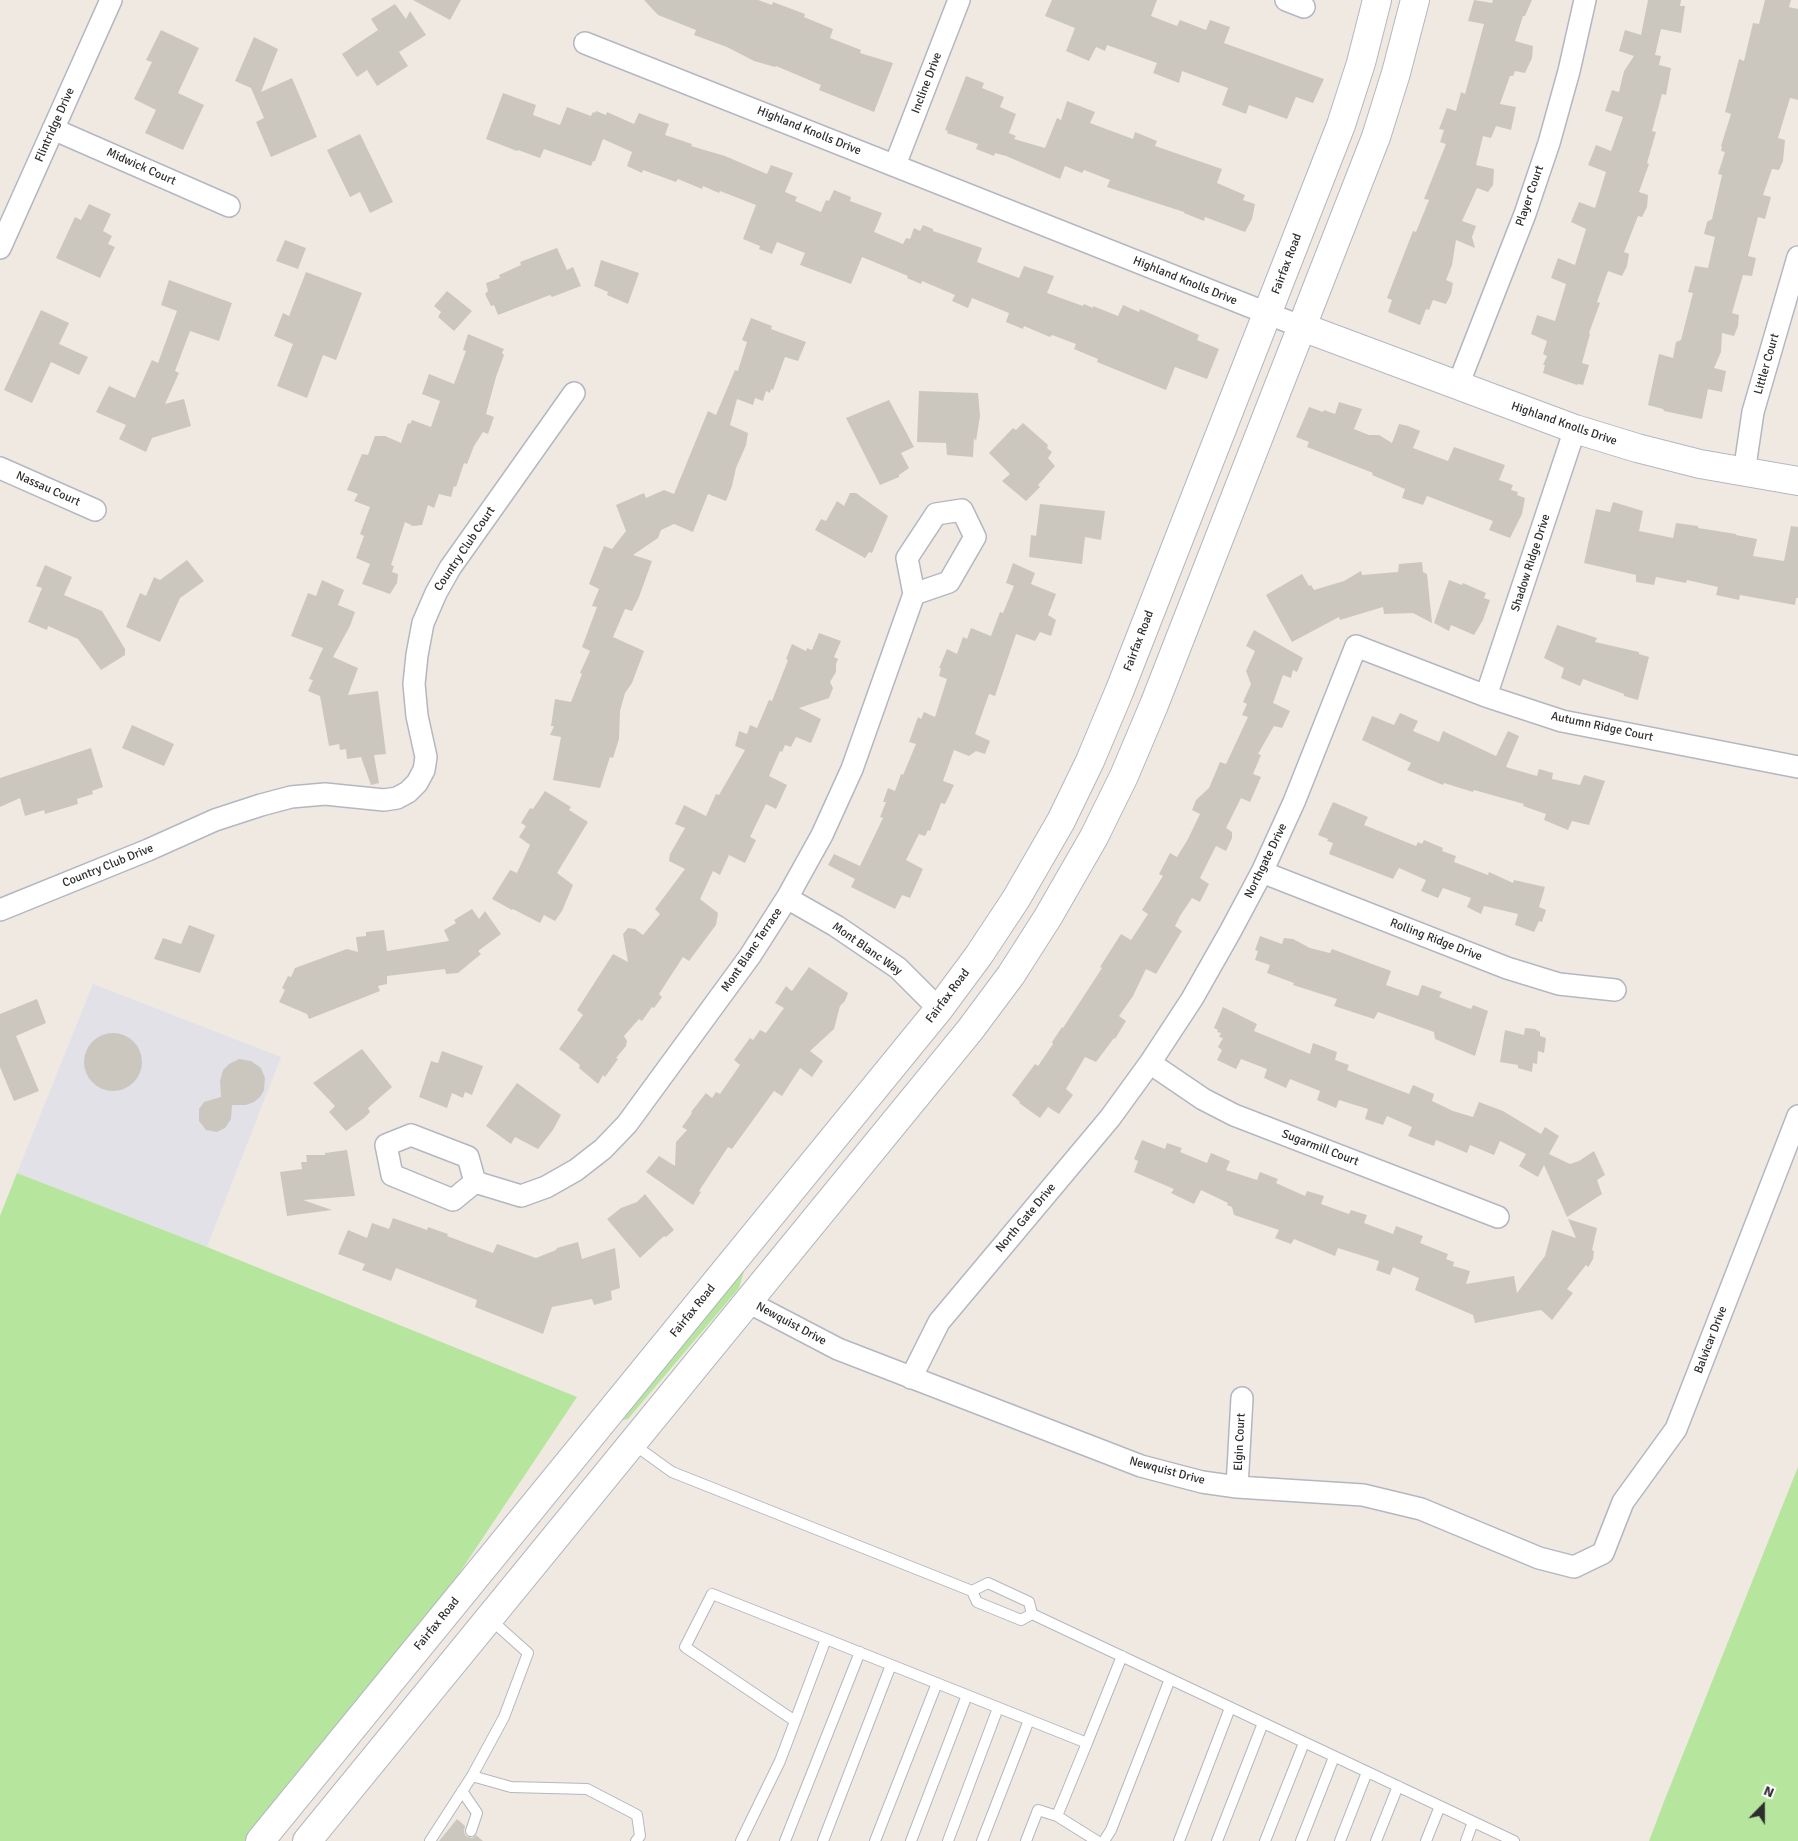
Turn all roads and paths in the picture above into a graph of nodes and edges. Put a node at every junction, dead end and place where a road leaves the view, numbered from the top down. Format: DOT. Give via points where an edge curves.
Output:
graph roads {
  1 [pos="959,0"];
  2 [pos="1377,0"];
  3 [pos="1415,0"];
  4 [pos="1585,0"];
  5 [pos="111,1"];
  6 [pos="585,43"];
  7 [pos="54,129"];
  8 [pos="895,165"];
  9 [pos="229,206"];
  10 [pos="0,248"];
  11 [pos="1798,257"];
  12 [pos="1268,314"];
  13 [pos="1302,327"];
  14 [pos="1458,385"];
  15 [pos="574,393"];
  16 [pos="1575,429"];
  17 [pos="0,468"];
  18 [pos="1744,473"];
  19 [pos="1798,481"];
  20 [pos="95,510"];
  21 [pos="914,594"];
  22 [pos="1356,646"];
  23 [pos="1486,696"];
  24 [pos="1798,766"];
  25 [pos="215,820"];
  26 [pos="1262,872"];
  27 [pos="787,898"];
  28 [pos="0,910"];
  29 [pos="1615,990"];
  30 [pos="940,1009"];
  31 [pos="1150,1063"];
  32 [pos="1798,1116"];
  33 [pos="834,1139"];
  34 [pos="475,1182"];
  35 [pos="844,1184"];
  36 [pos="1498,1217"];
  37 [pos="748,1302"];
  38 [pos="677,1330"];
  39 [pos="911,1378"];
  40 [pos="1242,1398"];
  41 [pos="632,1443"];
  42 [pos="1237,1487"];
  43 [pos="1603,1552"];
  44 [pos="972,1591"];
  45 [pos="1032,1614"];
  46 [pos="490,1618"];
  47 [pos="826,1639"];
  48 [pos="860,1652"];
  49 [pos="1122,1656"];
  50 [pos="891,1665"];
  51 [pos="1170,1679"];
  52 [pos="937,1683"];
  53 [pos="967,1695"];
  54 [pos="998,1708"];
  55 [pos="1230,1708"];
  56 [pos="1029,1720"];
  57 [pos="796,1721"];
  58 [pos="1263,1723"];
  59 [pos="1087,1743"];
  60 [pos="1304,1743"];
  61 [pos="1334,1757"];
  62 [pos="1367,1772"];
  63 [pos="472,1776"];
  64 [pos="1398,1786"];
  65 [pos="462,1791"];
  66 [pos="1440,1806"];
  67 [pos="1057,1816"];
  68 [pos="1473,1822"];
  69 [pos="471,1831"];
  70 [pos="1498,1837"];
  71 [pos="260,1841"];
  72 [pos="307,1841"];
  73 [pos="430,1841"];
  74 [pos="636,1841"];
  75 [pos="741,1841"];
  76 [pos="785,1841"];
  77 [pos="823,1841"];
  78 [pos="875,1841"];
  79 [pos="911,1841"];
  80 [pos="948,1841"];
  81 [pos="982,1841"];
  82 [pos="1026,1841"];
  83 [pos="1097,1841"];
  84 [pos="1104,1841"];
  85 [pos="1179,1841"];
  86 [pos="1217,1841"];
  87 [pos="1265,1841"];
  88 [pos="1301,1841"];
  89 [pos="1340,1841"];
  90 [pos="1376,1841"];
  91 [pos="1426,1841"];
  92 [pos="1466,1841"];
  93 [pos="1514,1841"];
  1 -- 8 [label="street, Incline Drive"];
  2 -- 12 [label="main road, Fairfax Road" via="1341,125"];
  3 -- 13 [label="main road" via="1376,137"];
  4 -- 14 [label="street, Player Court" via="1549,143 1525,214"];
  5 -- 7 [label="street, Flintridge Drive"];
  6 -- 8 [label="street, Highland Knolls Drive"];
  7 -- 9 [label="street, Midwick Court"];
  7 -- 10 [label="street, Flintridge Drive"];
  8 -- 12 [label="street, Highland Knolls Drive"];
  11 -- 18 [label="street, Littler Court" via="1753,412"];
  12 -- 13 [label="street, Highland Knolls Drive"];
  12 -- 30 [label="main road, Fairfax Road" via="1090,761 1061,821 1016,899"];
  13 -- 14 [label="main road, Highland Knolls Drive"];
  13 -- 35 [label="main road" via="1154,705 1094,837 1005,983"];
  14 -- 16 [label="main road, Highland Knolls Drive"];
  15 -- 25 [label="street, Country Club Court" via="450,568 436,593 416,655 417,716 426,757 424,770 417,782 397,798 384,800 325,794 291,798"];
  16 -- 18 [label="main road, Highland Knolls Drive" via="1637,448"];
  16 -- 23 [label="street, Shadow Ridge Drive"];
  17 -- 20 [label="street, Nassau Court"];
  18 -- 19 [label="main road, Highland Knolls Drive"];
  21 -- 27 [label="street, Mont Blanc Terrace" via="852,769 822,835"];
  22 -- 23 [label="street, Autumn Ridge Court"];
  22 -- 26 [label="street, Northgate Drive" via="1294,802"];
  23 -- 24 [label="street, Autumn Ridge Court" via="1562,721"];
  25 -- 28 [label="street, Country Club Drive"];
  26 -- 29 [label="street, Rolling Ridge Drive" via="1507,968 1559,984"];
  26 -- 31 [label="street, Northgate Drive" via="1192,999"];
  27 -- 30 [label="street, Mont Blanc Way" via="898,968"];
  27 -- 34 [label="street, Mont Blanc Terrace" via="750,956 627,1124 603,1148 576,1170 546,1187 521,1196"];
  30 -- 33 [label="main road, Fairfax Road"];
  30 -- 35 [label="main road" via="944,1022 880,1100 860,1139"];
  31 -- 36 [label="street, Sugarmill Court" via="1203,1099 1234,1115"];
  31 -- 39 [label="street, North Gate Drive" via="1110,1118 939,1322"];
  32 -- 43 [label="street, Balvicar Drive" via="1676,1429 1623,1502"];
  33 -- 37 [label="main road" via="820,1169 756,1252 746,1282"];
  33 -- 38 [label="main road, Fairfax Road"];
  35 -- 37 [label="main road"];
  37 -- 39 [label="street, Newquist Drive" via="838,1349"];
  37 -- 41 [label="main road"];
  38 -- 41 [label="main road" via="672,1350 630,1402"];
  38 -- 71 [label="main road, Fairfax Road"];
  39 -- 42 [label="street, Newquist Drive" via="1141,1466 1202,1482"];
  40 -- 42 [label="street, Elgin Court"];
  41 -- 44 [label="lane" via="672,1472"];
  41 -- 46 [label="main road"];
  42 -- 43 [label="street, Newquist Drive" via="1363,1495 1421,1509 1538,1558 1574,1567"];
  44 -- 45 [label="lane" via="977,1602 1021,1620"];
  44 -- 45 [label="lane" via="988,1583 1029,1602"];
  45 -- 49 [label="lane"];
  46 -- 63 [label="lane" via="528,1653 504,1717"];
  46 -- 72 [label="main road"];
  47 -- 48 [label="lane"];
  47 -- 57 [label="lane"];
  47 -- 57 [label="lane" via="712,1594 685,1647"];
  48 -- 50 [label="lane"];
  48 -- 76 [label="lane"];
  49 -- 51 [label="lane"];
  49 -- 59 [label="lane"];
  50 -- 52 [label="lane"];
  50 -- 77 [label="lane"];
  51 -- 55 [label="lane"];
  51 -- 84 [label="lane"];
  52 -- 53 [label="lane"];
  52 -- 78 [label="lane"];
  53 -- 54 [label="lane"];
  53 -- 79 [label="lane"];
  54 -- 56 [label="lane"];
  54 -- 80 [label="lane"];
  55 -- 58 [label="lane"];
  55 -- 85 [label="lane"];
  56 -- 59 [label="lane"];
  56 -- 81 [label="lane"];
  57 -- 75 [label="lane"];
  58 -- 60 [label="lane"];
  58 -- 86 [label="lane"];
  59 -- 67 [label="lane"];
  60 -- 61 [label="lane"];
  60 -- 87 [label="lane"];
  61 -- 62 [label="lane"];
  61 -- 88 [label="lane"];
  62 -- 64 [label="lane"];
  62 -- 89 [label="lane"];
  63 -- 65 [label="lane"];
  63 -- 74 [label="lane" via="511,1787 587,1789 637,1815 640,1836"];
  64 -- 66 [label="lane"];
  64 -- 90 [label="lane"];
  65 -- 69 [label="lane" via="477,1813"];
  65 -- 73 [label="lane"];
  66 -- 68 [label="lane"];
  66 -- 91 [label="lane"];
  67 -- 82 [label="lane" via="1038,1810"];
  67 -- 83 [label="lane"];
  68 -- 70 [label="lane"];
  68 -- 92 [label="lane"];
  70 -- 93 [label="lane"];
}
